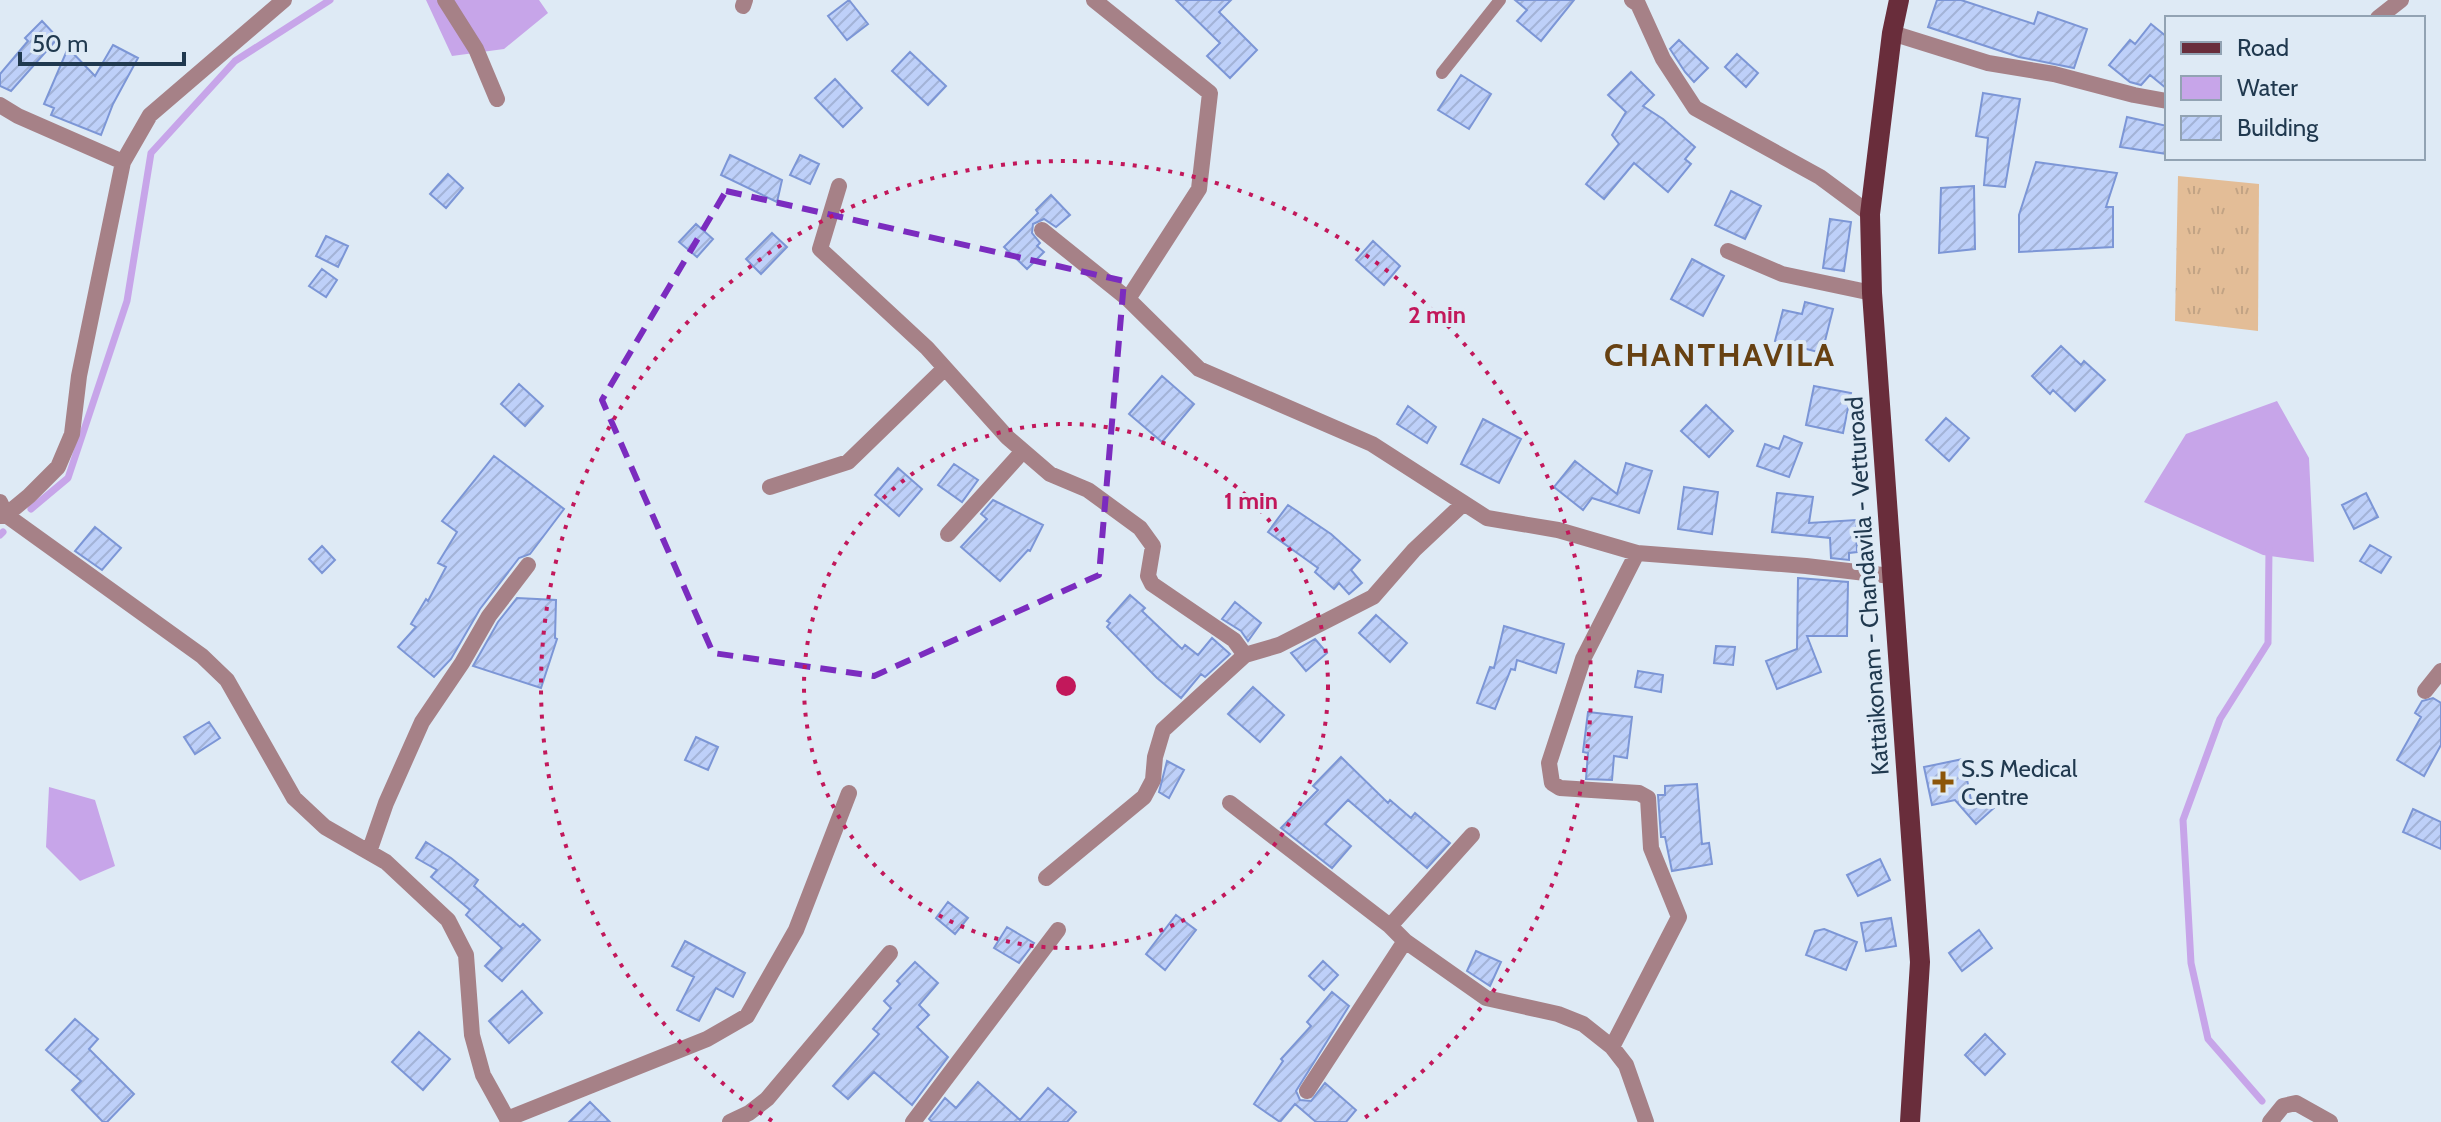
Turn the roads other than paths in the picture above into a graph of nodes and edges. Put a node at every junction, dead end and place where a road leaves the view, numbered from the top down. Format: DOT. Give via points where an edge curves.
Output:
graph roads {
  1 [pos="284,0"];
  2 [pos="445,0"];
  3 [pos="1094,0"];
  4 [pos="1500,0"];
  5 [pos="1632,0"];
  6 [pos="1899,0"];
  7 [pos="2401,0"];
  8 [pos="2381,16"];
  9 [pos="1892,33"];
  10 [pos="1442,73"];
  11 [pos="497,99"];
  12 [pos="2165,101"];
  13 [pos="0,105"];
  14 [pos="123,162"];
  15 [pos="839,186"];
  16 [pos="1870,214"];
  17 [pos="1042,230"];
  18 [pos="1728,251"];
  19 [pos="1872,293"];
  20 [pos="1128,299"];
  21 [pos="945,368"];
  22 [pos="1023,451"];
  23 [pos="770,487"];
  24 [pos="1464,503"];
  25 [pos="2,511"];
  26 [pos="948,534"];
  27 [pos="1637,553"];
  28 [pos="528,565"];
  29 [pos="1891,576"];
  30 [pos="1245,655"];
  31 [pos="2441,671"];
  32 [pos="2425,691"];
  33 [pos="849,793"];
  34 [pos="1230,803"];
  35 [pos="1472,835"];
  36 [pos="369,852"];
  37 [pos="1046,878"];
  38 [pos="1390,926"];
  39 [pos="1058,930"];
  40 [pos="1405,941"];
  41 [pos="890,953"];
  42 [pos="1612,1047"];
  43 [pos="1307,1091"];
  44 [pos="508,1120"];
  45 [pos="730,1122"];
  46 [pos="913,1122"];
  47 [pos="1646,1122"];
  48 [pos="1910,1122"];
  49 [pos="2270,1122"];
  50 [pos="2330,1122"];
  1 -- 14 [label="street" via="150,115"];
  2 -- 11 [label="street" via="476,49"];
  3 -- 20 [label="street" via="1210,93 1199,189"];
  4 -- 10 [label="lane"];
  5 -- 16 [label="street" via="1695,108 1820,177"];
  6 -- 9 [label="main road, Kattaikonam - Chandavila - Vetturoad"];
  7 -- 8 [label="street"];
  9 -- 12 [label="street" via="1988,63"];
  9 -- 16 [label="main road, Kattaikonam - Chandavila - Vetturoad"];
  13 -- 14 [label="street"];
  14 -- 25 [label="street" via="72,434 58,467"];
  15 -- 21 [label="street" via="820,249"];
  16 -- 19 [label="main road, Kattaikonam - Chandavila - Vetturoad"];
  17 -- 20 [label="street"];
  18 -- 19 [label="street" via="1782,274"];
  19 -- 29 [label="main road, Kattaikonam - Chandavila - Vetturoad"];
  20 -- 24 [label="street" via="1199,369 1372,444"];
  21 -- 22 [label="street"];
  21 -- 23 [label="street" via="848,462"];
  22 -- 26 [label="street"];
  22 -- 30 [label="street" via="1050,474 1088,490 1140,528 1153,546 1148,576 1152,584 1234,640"];
  24 -- 27 [label="street" via="1487,518 1558,530"];
  24 -- 30 [label="street" via="1373,597 1279,645"];
  25 -- 36 [label="street" via="202,656 227,680 294,798 325,827"];
  27 -- 29 [label="street"];
  27 -- 42 [label="street" via="1583,659 1549,763 1552,783 1560,788 1648,798 1651,848 1679,917"];
  28 -- 36 [label="street" via="422,722"];
  29 -- 48 [label="main road, Kattaikonam - Chandavila - Vetturoad" via="1920,962"];
  30 -- 37 [label="street" via="1163,730 1153,780 1144,797"];
  31 -- 32 [label="street"];
  33 -- 44 [label="street" via="796,930 747,1016 707,1039"];
  34 -- 38 [label="street"];
  35 -- 38 [label="street"];
  36 -- 44 [label="street" via="448,920 466,955 472,1035 483,1075"];
  38 -- 40 [label="street"];
  39 -- 46 [label="street"];
  40 -- 42 [label="street" via="1486,998 1558,1014 1583,1024"];
  40 -- 43 [label="street"];
  41 -- 45 [label="street" via="767,1099"];
  42 -- 47 [label="street" via="1626,1065"];
  49 -- 50 [label="street" via="2283,1106 2296,1103"];
}
